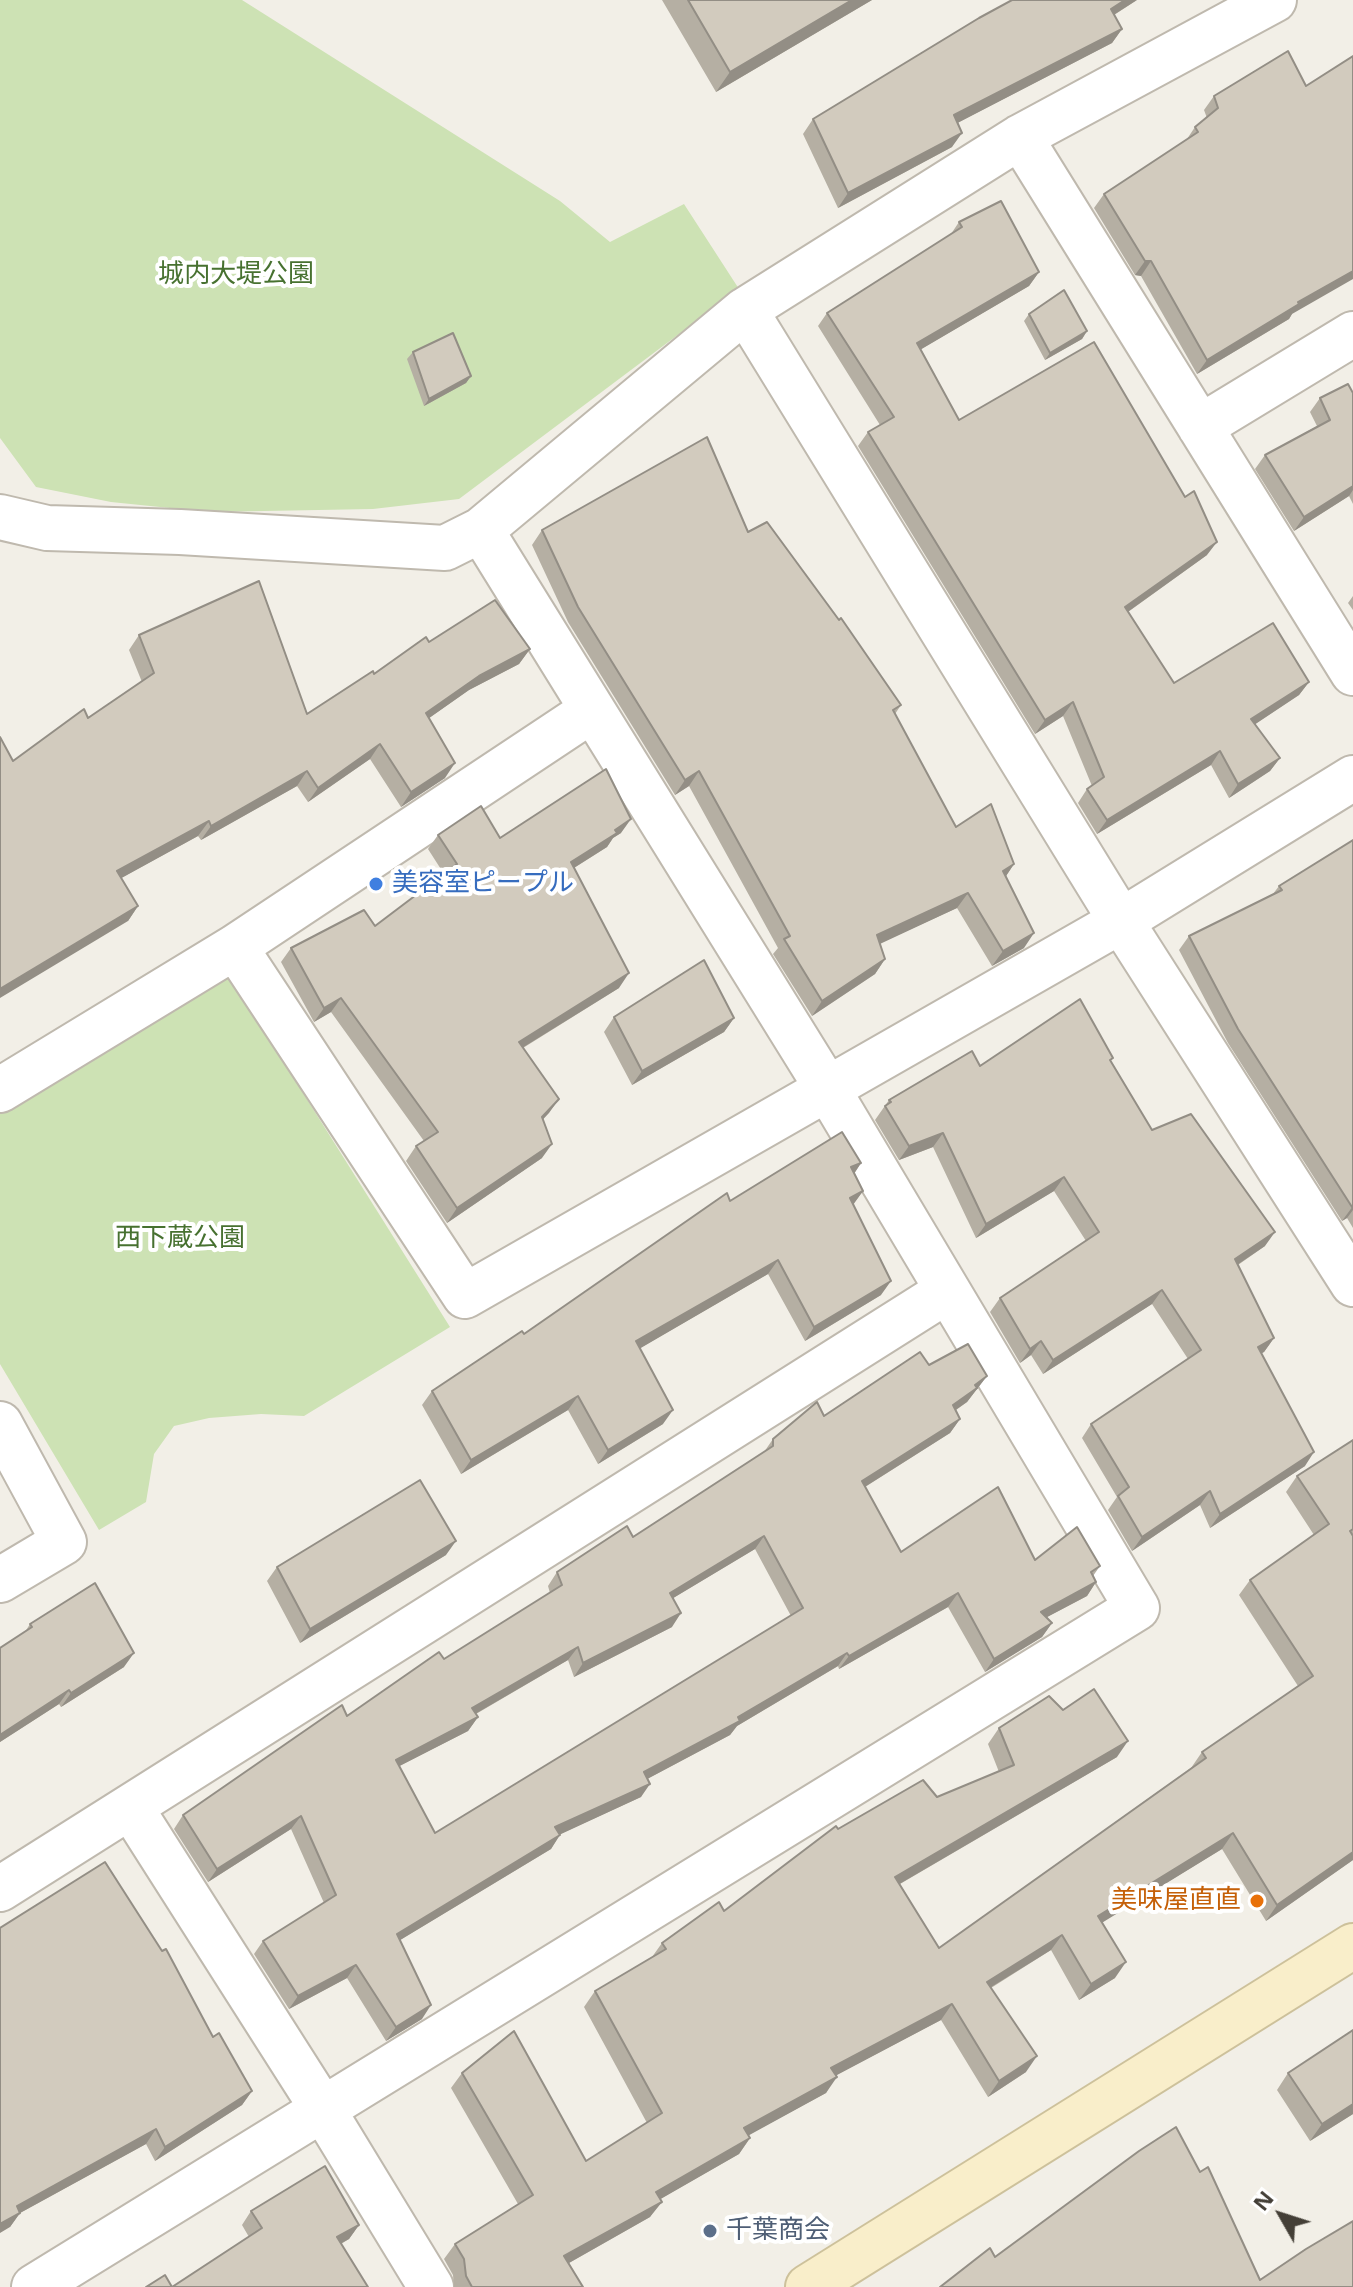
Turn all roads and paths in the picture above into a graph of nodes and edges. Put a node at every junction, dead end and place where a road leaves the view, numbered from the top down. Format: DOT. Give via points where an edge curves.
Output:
graph roads {
  1 [pos="1274,0"];
  2 [pos="1020,137"];
  3 [pos="745,310"];
  4 [pos="1353,334"];
  5 [pos="1200,427"];
  6 [pos="0,517"];
  7 [pos="481,530"];
  8 [pos="1353,673"];
  9 [pos="592,710"];
  10 [pos="1353,778"];
  11 [pos="1121,921"];
  12 [pos="235,947"];
  13 [pos="827,1088"];
  14 [pos="0,1090"];
  15 [pos="1353,1284"];
  16 [pos="947,1291"];
  17 [pos="0,1424"];
  18 [pos="0,1580"];
  19 [pos="131,1808"];
  20 [pos="0,1889"];
  21 [pos="1353,1946"];
  22 [pos="322,2108"];
  23 [pos="34,2287"];
  24 [pos="431,2287"];
  25 [pos="808,2287"];
  1 -- 2 [label="street"];
  2 -- 3 [label="street"];
  2 -- 5 [label="street"];
  3 -- 7 [label="street"];
  3 -- 11 [label="street"];
  4 -- 5 [label="street"];
  5 -- 8 [label="street"];
  6 -- 7 [label="street" via="47,528 445,548"];
  7 -- 9 [label="street"];
  9 -- 12 [label="street"];
  9 -- 13 [label="street"];
  10 -- 11 [label="street"];
  11 -- 13 [label="street"];
  11 -- 15 [label="street"];
  12 -- 13 [label="street" via="465,1296"];
  12 -- 14 [label="street"];
  13 -- 16 [label="street"];
  16 -- 19 [label="street"];
  16 -- 22 [label="street" via="1137,1608"];
  17 -- 18 [label="street" via="64,1542"];
  19 -- 20 [label="street"];
  19 -- 22 [label="street"];
  21 -- 25 [label="street"];
  22 -- 23 [label="street"];
  22 -- 24 [label="street"];
}
